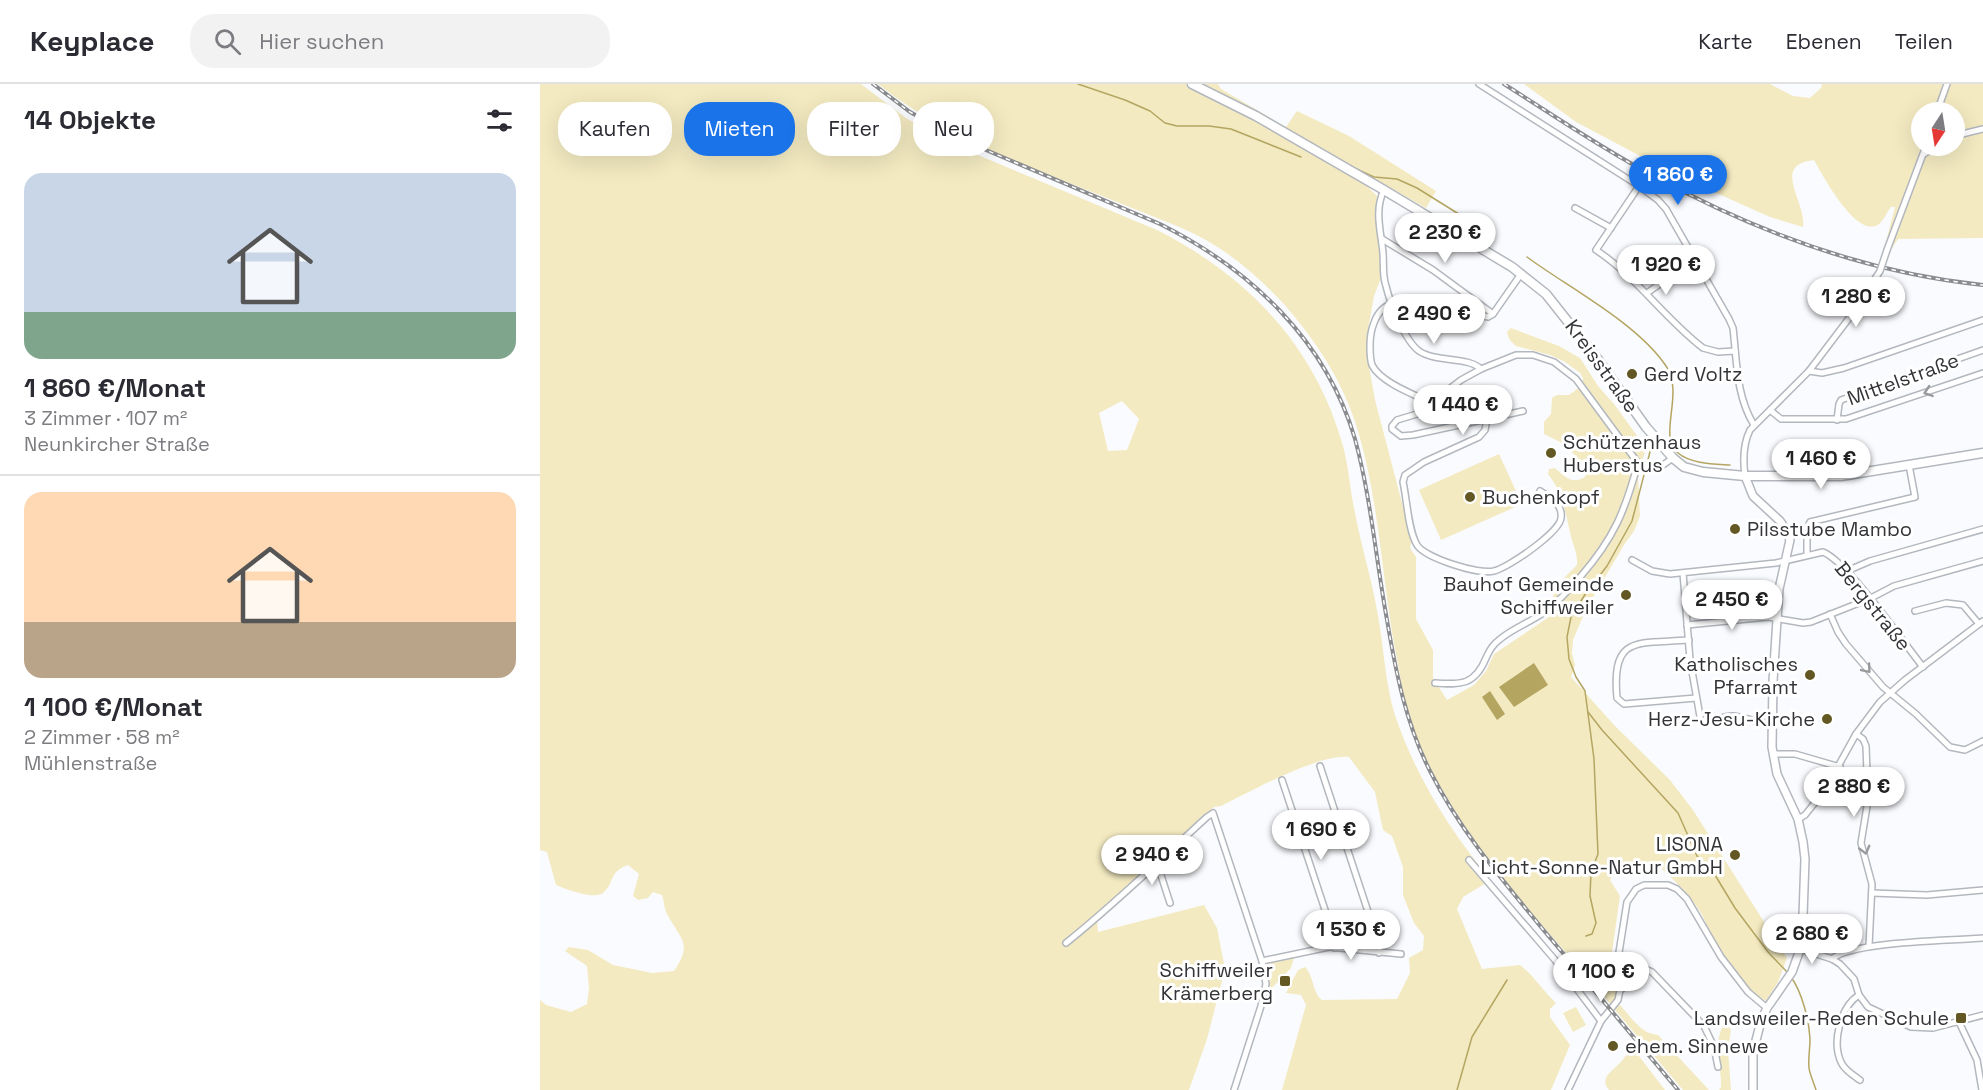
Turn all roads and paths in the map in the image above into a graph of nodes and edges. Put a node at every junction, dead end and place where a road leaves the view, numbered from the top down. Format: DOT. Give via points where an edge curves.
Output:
graph roads {
  1 [pos="1192,84"];
  2 [pos="1479,84"];
  3 [pos="1947,84"];
  4 [pos="1205,86"];
  5 [pos="1941,102"];
  6 [pos="1983,129"];
  7 [pos="1965,133"];
  8 [pos="1922,156"];
  9 [pos="1640,186"];
  10 [pos="1384,190"];
  11 [pos="1575,208"];
  12 [pos="1611,228"];
  13 [pos="1382,239"];
  14 [pos="1695,259"];
  15 [pos="1521,274"];
  16 [pos="1647,293"];
  17 [pos="1393,303"];
  18 [pos="1493,314"];
  19 [pos="1983,320"];
  20 [pos="1983,350"];
  21 [pos="1735,351"];
  22 [pos="1481,369"];
  23 [pos="1809,370"];
  24 [pos="1983,372"];
  25 [pos="1431,403"];
  26 [pos="1770,410"];
  27 [pos="1523,411"];
  28 [pos="1486,419"];
  29 [pos="1837,420"];
  30 [pos="1754,425"];
  31 [pos="1983,453"];
  32 [pos="1673,458"];
  33 [pos="1983,458"];
  34 [pos="1640,464"];
  35 [pos="1909,467"];
  36 [pos="1745,476"];
  37 [pos="1540,491"];
  38 [pos="1983,529"];
  39 [pos="1807,554"];
  40 [pos="1632,560"];
  41 [pos="1983,561"];
  42 [pos="1785,562"];
  43 [pos="1846,571"];
  44 [pos="1683,573"];
  45 [pos="1869,599"];
  46 [pos="1915,611"];
  47 [pos="1830,614"];
  48 [pos="1777,617"];
  49 [pos="1981,623"];
  50 [pos="1688,625"];
  51 [pos="1689,640"];
  52 [pos="1923,667"];
  53 [pos="1435,683"];
  54 [pos="1889,693"];
  55 [pos="1696,698"];
  56 [pos="1772,724"];
  57 [pos="1856,734"];
  58 [pos="1983,741"];
  59 [pos="1773,754"];
  60 [pos="1320,766"];
  61 [pos="1840,767"];
  62 [pos="1282,780"];
  63 [pos="1798,819"];
  64 [pos="1469,860"];
  65 [pos="1157,863"];
  66 [pos="1983,890"];
  67 [pos="1872,893"];
  68 [pos="1170,903"];
  69 [pos="1983,938"];
  70 [pos="1066,944"];
  71 [pos="1869,946"];
  72 [pos="1335,948"];
  73 [pos="1801,949"];
  74 [pos="1379,953"];
  75 [pos="1401,954"];
  76 [pos="1832,958"];
  77 [pos="1262,961"];
  78 [pos="1620,990"];
  79 [pos="1859,995"];
  80 [pos="1767,1008"];
  81 [pos="1983,1015"];
  82 [pos="1601,1021"];
  83 [pos="1959,1022"];
  84 [pos="1718,1067"];
  85 [pos="1860,1080"];
  86 [pos="1234,1090"];
  87 [pos="1568,1090"];
  88 [pos="1753,1090"];
  89 [pos="1983,1090"];
  1 -- 4 [label="main road, Kreisstraße"];
  2 -- 9 [label="street"];
  3 -- 5 [label="street"];
  4 -- 10 [label="main road, Kreisstraße"];
  6 -- 7 [label="street"];
  8 -- 23 [label="street, bridge" via="1880,271"];
  9 -- 12 [label="street"];
  9 -- 14 [label="street" via="1666,209"];
  10 -- 13 [label="street" via="1378,211"];
  10 -- 15 [label="main road, Kreisstraße"];
  11 -- 12 [label="street"];
  12 -- 16 [label="street" via="1596,250 1619,265"];
  13 -- 17 [label="street" via="1386,286"];
  13 -- 18 [label="street"];
  14 -- 16 [label="street"];
  14 -- 21 [label="street" via="1730,319"];
  15 -- 18 [label="street"];
  15 -- 32 [label="main road, Kreisstraße" via="1564,313"];
  16 -- 21 [label="street" via="1702,348"];
  17 -- 18 [label="street" via="1483,318"];
  17 -- 22 [label="street" via="1403,330 1418,350"];
  17 -- 25 [label="street" via="1383,308 1374,321 1370,340 1372,365 1400,388"];
  19 -- 23 [label="street" via="1844,368 1822,373"];
  20 -- 29 [label="street, Mittelstraße" via="1841,400"];
  21 -- 30 [label="street" via="1742,398"];
  22 -- 25 [label="street"];
  22 -- 34 [label="street" via="1524,354 1554,362 1581,385"];
  23 -- 26 [label="street"];
  24 -- 29 [label="street, one-way" via="1863,415"];
  25 -- 28 [label="street" via="1417,414 1397,420 1392,426 1394,432 1413,435"];
  26 -- 29 [label="street" via="1781,419"];
  26 -- 30 [label="street"];
  27 -- 28 [label="street"];
  28 -- 37 [label="street" via="1479,437 1405,475 1412,530 1419,548 1456,565 1496,571 1560,524 1557,503"];
  30 -- 36 [label="street" via="1745,445"];
  31 -- 35 [label="main road, Kreisstraße"];
  32 -- 34 [label="street" via="1663,466"];
  32 -- 36 [label="main road, Kreisstraße" via="1693,470"];
  33 -- 35 [label="main road, Kreisstraße"];
  34 -- 53 [label="street" via="1616,528 1570,589 1544,612 1493,645 1472,680"];
  35 -- 36 [label="main road, Kreisstraße" via="1868,475"];
  35 -- 39 [label="street" via="1915,497 1810,522"];
  36 -- 42 [label="street" via="1753,496 1786,530 1790,540"];
  38 -- 43 [label="street"];
  39 -- 42 [label="street, Bergstraße"];
  39 -- 43 [label="street, Bergstraße" via="1828,554"];
  40 -- 44 [label="street, Bergstraße" via="1652,571"];
  41 -- 45 [label="street" via="1901,584"];
  42 -- 44 [label="street, Bergstraße"];
  42 -- 48 [label="street"];
  43 -- 45 [label="street, Bergstraße"];
  44 -- 50 [label="street"];
  45 -- 47 [label="street"];
  45 -- 52 [label="street, Bergstraße"];
  46 -- 49 [label="street" via="1946,603 1963,605"];
  47 -- 48 [label="street" via="1803,623"];
  47 -- 54 [label="street, one-way" via="1846,644"];
  48 -- 50 [label="street"];
  48 -- 56 [label="street"];
  49 -- 52 [label="street"];
  50 -- 51 [label="street"];
  51 -- 55 [label="street"];
  51 -- 55 [label="street" via="1635,644 1626,649 1616,674 1617,699 1624,704"];
  52 -- 54 [label="street"];
  54 -- 57 [label="street"];
  54 -- 58 [label="street" via="1950,747 1965,750"];
  55 -- 56 [label="street" via="1701,722 1733,716"];
  56 -- 59 [label="street"];
  57 -- 61 [label="street"];
  57 -- 67 [label="street, one-way" via="1866,746 1868,800 1862,843"];
  59 -- 61 [label="street" via="1795,754"];
  59 -- 63 [label="street" via="1777,774"];
  60 -- 74 [label="street"];
  61 -- 63 [label="street" via="1814,804"];
  62 -- 72 [label="street"];
  63 -- 73 [label="street" via="1804,859"];
  64 -- 82 [label="street"];
  65 -- 68 [label="street"];
  65 -- 70 [label="street"];
  65 -- 77 [label="street" via="1213,813"];
  66 -- 67 [label="street" via="1937,895"];
  67 -- 71 [label="street"];
  69 -- 71 [label="street"];
  71 -- 76 [label="street"];
  72 -- 74 [label="street"];
  72 -- 77 [label="street"];
  73 -- 76 [label="street"];
  73 -- 80 [label="street" via="1792,972"];
  74 -- 75 [label="street"];
  76 -- 79 [label="street" via="1854,979"];
  77 -- 86 [label="street" via="1266,984"];
  78 -- 80 [label="street" via="1617,966 1627,902 1644,885 1661,884 1677,889 1687,898 1721,957 1748,992"];
  78 -- 82 [label="street" via="1618,1000"];
  78 -- 84 [label="street" via="1640,969 1652,972 1704,1026"];
  79 -- 83 [label="street" via="1873,1010 1911,1027 1926,1029"];
  79 -- 85 [label="street" via="1845,1011 1838,1046 1844,1067"];
  80 -- 88 [label="street" via="1753,1052"];
  81 -- 83 [label="street"];
  82 -- 87 [label="street"];
  83 -- 89 [label="street" via="1977,1060"];
}
